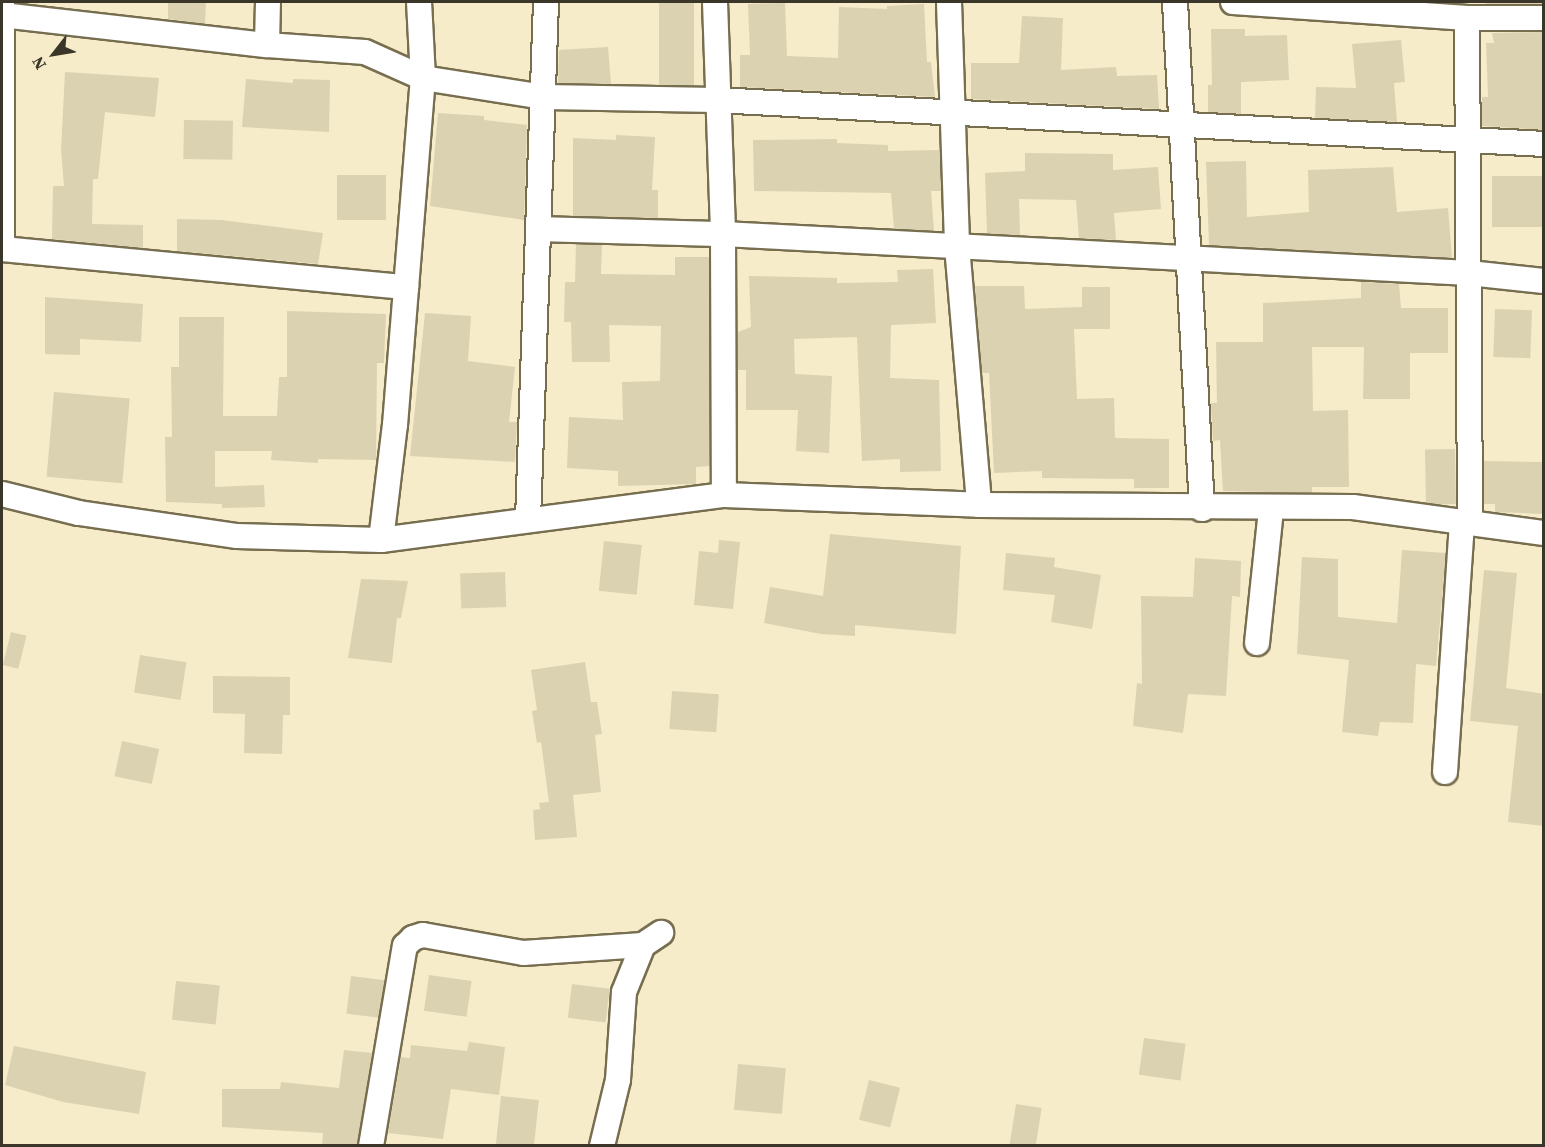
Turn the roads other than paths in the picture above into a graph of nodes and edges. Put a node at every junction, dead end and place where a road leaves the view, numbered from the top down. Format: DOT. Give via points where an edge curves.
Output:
graph roads {
  1 [pos="268,2"];
  2 [pos="419,2"];
  3 [pos="546,2"];
  4 [pos="716,2"];
  5 [pos="949,2"];
  6 [pos="1175,2"];
  7 [pos="1233,2"];
  8 [pos="2,11"];
  9 [pos="1467,18"];
  10 [pos="1544,18"];
  11 [pos="267,45"];
  12 [pos="423,78"];
  13 [pos="545,97"];
  14 [pos="716,100"];
  15 [pos="954,113"];
  16 [pos="1180,127"];
  17 [pos="1468,142"];
  18 [pos="1544,144"];
  19 [pos="540,229"];
  20 [pos="723,234"];
  21 [pos="957,246"];
  22 [pos="2,249"];
  23 [pos="1187,258"];
  24 [pos="1469,273"];
  25 [pos="1544,281"];
  26 [pos="406,287"];
  27 [pos="2,494"];
  28 [pos="724,495"];
  29 [pos="979,506"];
  30 [pos="1202,509"];
  31 [pos="1271,509"];
  32 [pos="528,520"];
  33 [pos="1466,522"];
  34 [pos="1544,533"];
  35 [pos="381,540"];
  36 [pos="1257,643"];
  37 [pos="1445,772"];
  38 [pos="371,1146"];
  39 [pos="602,1146"];
  1 -- 11 [label="street"];
  2 -- 12 [label="street"];
  3 -- 13 [label="street"];
  4 -- 14 [label="street"];
  5 -- 15 [label="street"];
  6 -- 16 [label="street"];
  7 -- 9 [label="street"];
  8 -- 11 [label="street"];
  8 -- 22 [label="street"];
  9 -- 10 [label="street"];
  9 -- 17 [label="street"];
  11 -- 12 [label="street" via="365,52"];
  12 -- 13 [label="street"];
  12 -- 26 [label="street"];
  13 -- 14 [label="street"];
  13 -- 19 [label="street"];
  14 -- 15 [label="street"];
  14 -- 20 [label="street"];
  15 -- 16 [label="street"];
  15 -- 21 [label="street"];
  16 -- 17 [label="street"];
  16 -- 23 [label="street"];
  17 -- 18 [label="street"];
  17 -- 24 [label="street"];
  19 -- 20 [label="street"];
  19 -- 32 [label="street"];
  20 -- 21 [label="street"];
  20 -- 28 [label="street"];
  21 -- 23 [label="street"];
  21 -- 29 [label="street"];
  22 -- 26 [label="street"];
  23 -- 24 [label="street"];
  23 -- 30 [label="street"];
  24 -- 25 [label="street"];
  24 -- 33 [label="street"];
  26 -- 35 [label="street"];
  27 -- 35 [label="street" via="79,513 237,536"];
  28 -- 29 [label="street"];
  28 -- 32 [label="street"];
  29 -- 30 [label="street"];
  30 -- 31 [label="street"];
  31 -- 33 [label="street" via="1353,507"];
  31 -- 36 [label="street"];
  32 -- 35 [label="street"];
  33 -- 34 [label="street"];
  33 -- 37 [label="street"];
  38 -- 39 [label="street" via="405,946 413,938 423,935 523,952 652,939 624,992 618,1080"];
}
